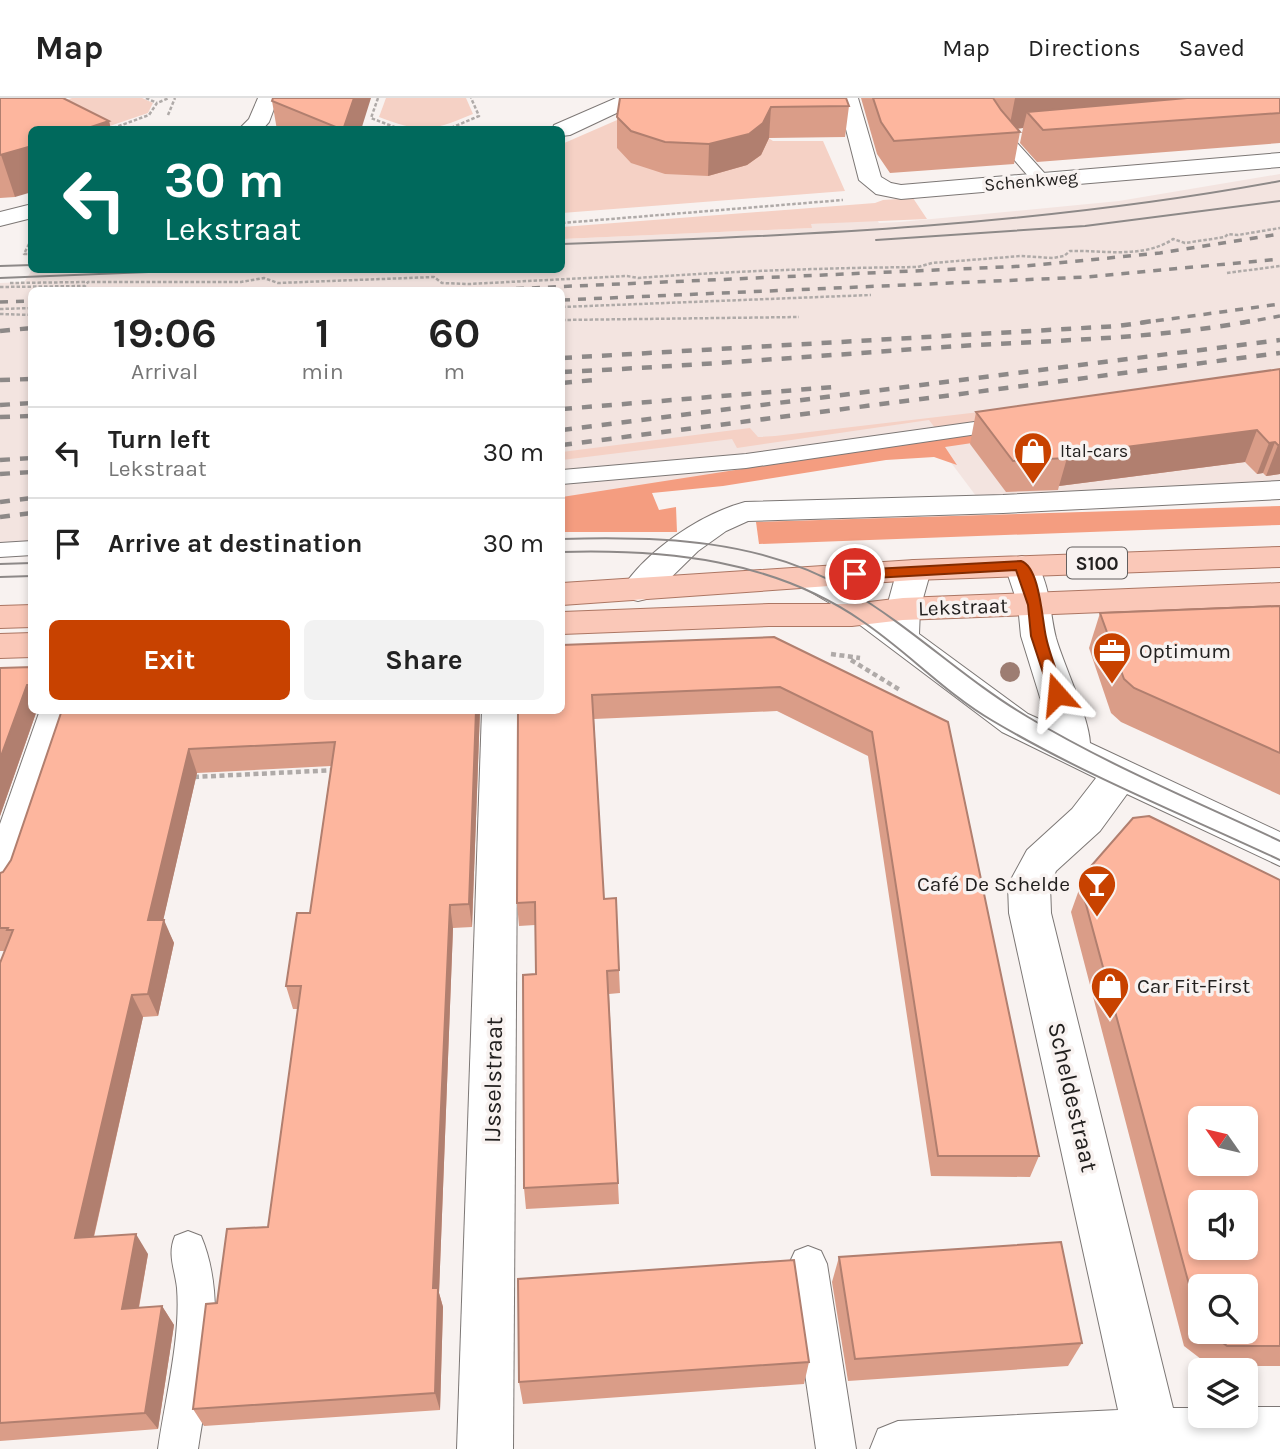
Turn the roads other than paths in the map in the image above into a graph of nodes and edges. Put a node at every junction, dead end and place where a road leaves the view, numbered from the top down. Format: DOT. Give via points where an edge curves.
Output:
graph roads {
  1 [pos="268,98"];
  2 [pos="848,98"];
  3 [pos="980,98"];
  4 [pos="630,100"];
  5 [pos="253,126"];
  6 [pos="565,129"];
  7 [pos="1028,135"];
  8 [pos="1003,137"];
  9 [pos="1280,160"];
  10 [pos="1041,180"];
  11 [pos="28,212"];
  12 [pos="0,219"];
  13 [pos="1024,421"];
  14 [pos="565,477"];
  15 [pos="1280,490"];
  16 [pos="28,548"];
  17 [pos="0,550"];
  18 [pos="1280,557"];
  19 [pos="1021,566"];
  20 [pos="914,570"];
  21 [pos="803,577"];
  22 [pos="638,590"];
  23 [pos="565,594"];
  24 [pos="1280,594"];
  25 [pos="1035,605"];
  26 [pos="868,614"];
  27 [pos="28,616"];
  28 [pos="0,617"];
  29 [pos="565,623"];
  30 [pos="902,624"];
  31 [pos="28,645"];
  32 [pos="0,646"];
  33 [pos="58,714"];
  34 [pos="500,714"];
  35 [pos="1066,749"];
  36 [pos="1120,775"];
  37 [pos="1280,850"];
  38 [pos="0,882"];
  39 [pos="188,1249"];
  40 [pos="808,1264"];
  41 [pos="1280,1435"];
  42 [pos="1154,1442"];
  43 [pos="178,1449"];
  44 [pos="485,1449"];
  45 [pos="836,1449"];
  46 [pos="898,1449"];
  1 -- 5 [label="street"];
  2 -- 10 [label="street, Schenkweg" via="870,180 884,189 901,192"];
  3 -- 8 [label="lane"];
  4 -- 6 [label="street"];
  7 -- 8 [label="lane"];
  8 -- 10 [label="lane"];
  9 -- 10 [label="street, Schenkweg"];
  11 -- 12 [label="street"];
  13 -- 14 [label="lane" via="746,461"];
  15 -- 22 [label="street" via="761,511 718,523 671,557"];
  16 -- 17 [label="lane"];
  18 -- 19 [label="main road, Lekstraat / S100"];
  19 -- 20 [label="main road, Lekstraat / S100"];
  19 -- 25 [label="street"];
  20 -- 21 [label="main road, Lekstraat / S100"];
  20 -- 30 [label="street"];
  21 -- 22 [label="main road, Lekstraat / S100"];
  21 -- 26 [label="lane"];
  22 -- 23 [label="main road, Lekstraat / S100"];
  24 -- 25 [label="main road, Lekstraat / S100"];
  25 -- 30 [label="main road, Lekstraat / S100"];
  25 -- 35 [label="street" via="1038,636 1072,741"];
  26 -- 29 [label="main road"];
  26 -- 30 [label="street"];
  27 -- 28 [label="main road"];
  30 -- 35 [label="street" via="1015,723"];
  31 -- 32 [label="main road"];
  33 -- 38 [label="street"];
  34 -- 44 [label="street, IJsselstraat"];
  35 -- 36 [label="street"];
  36 -- 37 [label="street"];
  36 -- 42 [label="street, Scheldestraat" via="1086,820 1041,861 1029,885 1030,913"];
  39 -- 43 [label="lane" via="196,1289 195,1330"];
  40 -- 45 [label="lane"];
  41 -- 42 [label="street"];
  42 -- 46 [label="street"];
}
